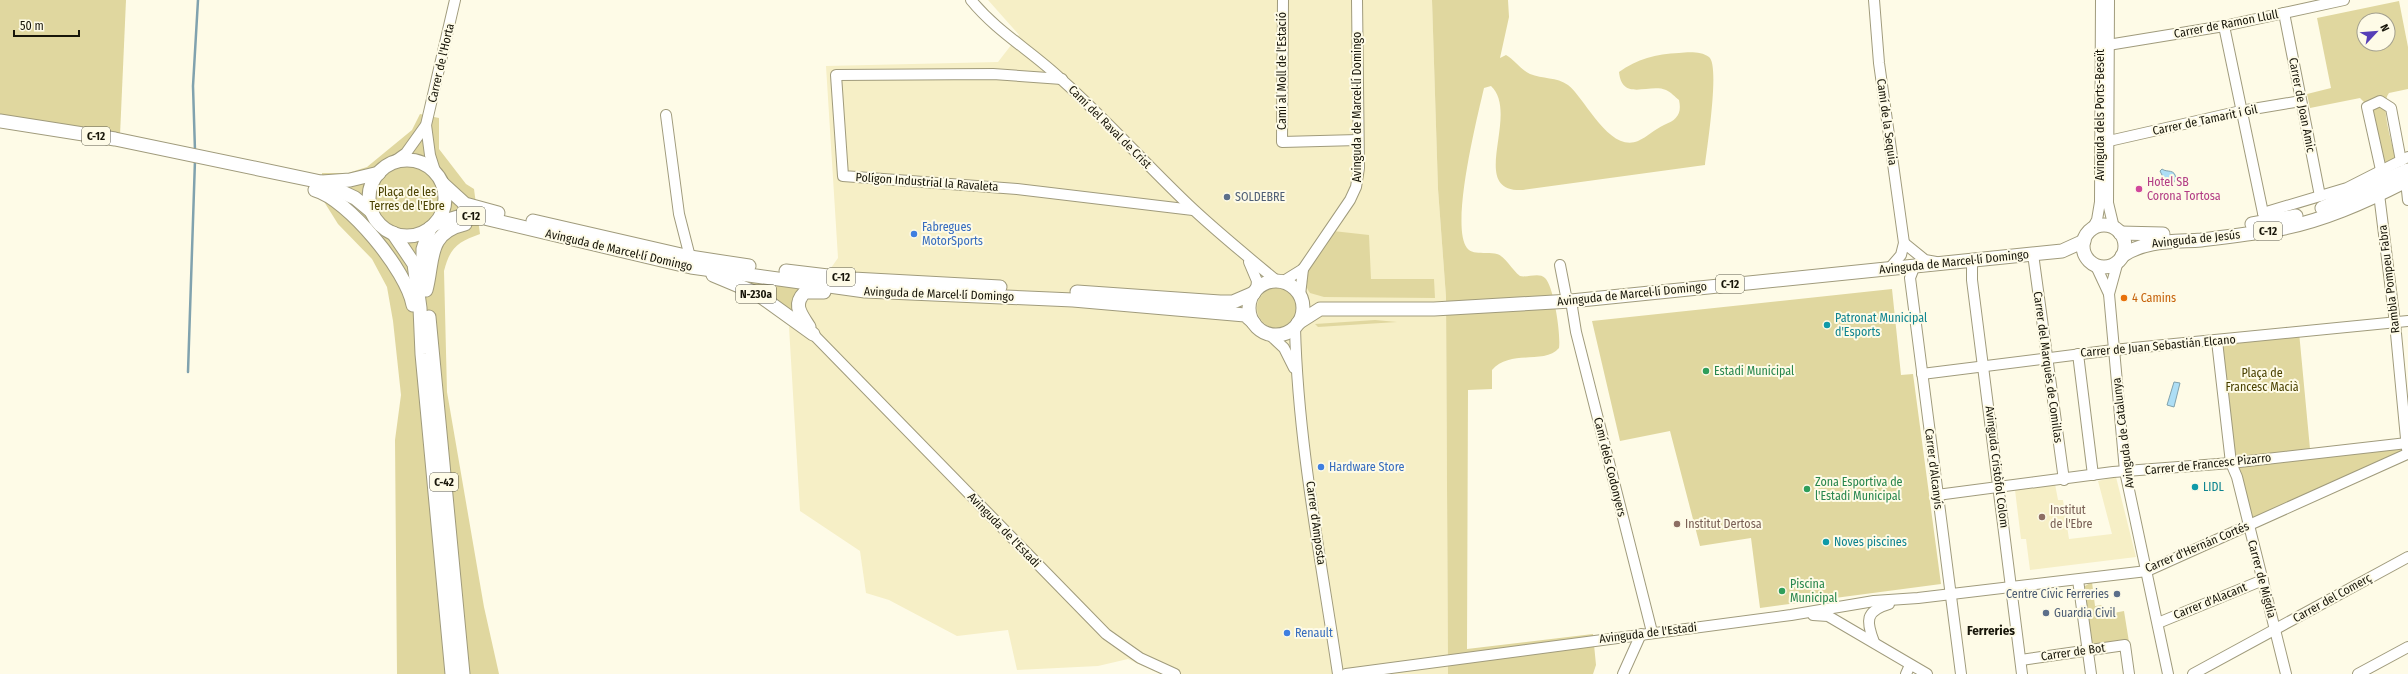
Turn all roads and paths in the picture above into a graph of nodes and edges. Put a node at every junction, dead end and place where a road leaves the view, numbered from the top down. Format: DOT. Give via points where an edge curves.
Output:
graph roads {
  1 [pos="454,0"];
  2 [pos="971,0"];
  3 [pos="1283,0"];
  4 [pos="1357,0"];
  5 [pos="1874,0"];
  6 [pos="2101,0"];
  7 [pos="2109,0"];
  8 [pos="2344,0"];
  9 [pos="2284,13"];
  10 [pos="2224,26"];
  11 [pos="2108,45"];
  12 [pos="1062,79"];
  13 [pos="2301,101"];
  14 [pos="2241,111"];
  15 [pos="666,115"];
  16 [pos="0,121"];
  17 [pos="426,125"];
  18 [pos="1358,140"];
  19 [pos="2110,141"];
  20 [pos="392,163"];
  21 [pos="252,168"];
  22 [pos="2381,170"];
  23 [pos="2406,170"];
  24 [pos="379,173"];
  25 [pos="439,178"];
  26 [pos="321,182"];
  27 [pos="2379,194"];
  28 [pos="2320,196"];
  29 [pos="2408,200"];
  30 [pos="1193,210"];
  31 [pos="372,212"];
  32 [pos="2262,218"];
  33 [pos="508,224"];
  34 [pos="433,226"];
  35 [pos="2092,229"];
  36 [pos="2117,230"];
  37 [pos="393,233"];
  38 [pos="2084,241"];
  39 [pos="1904,243"];
  40 [pos="2062,251"];
  41 [pos="2033,254"];
  42 [pos="1247,258"];
  43 [pos="2120,259"];
  44 [pos="1972,260"];
  45 [pos="691,262"];
  46 [pos="2092,262"];
  47 [pos="1941,263"];
  48 [pos="1560,265"];
  49 [pos="1915,265"];
  50 [pos="1304,269"];
  51 [pos="1889,269"];
  52 [pos="1280,281"];
  53 [pos="426,290"];
  54 [pos="865,291"];
  55 [pos="1255,292"];
  56 [pos="2109,294"];
  57 [pos="1300,296"];
  58 [pos="1569,301"];
  59 [pos="1320,309"];
  60 [pos="2408,321"];
  61 [pos="1254,323"];
  62 [pos="2395,323"];
  63 [pos="1296,325"];
  64 [pos="813,334"];
  65 [pos="1269,334"];
  66 [pos="2217,341"];
  67 [pos="2113,350"];
  68 [pos="422,354"];
  69 [pos="2078,354"];
  70 [pos="2048,358"];
  71 [pos="1984,366"];
  72 [pos="1296,372"];
  73 [pos="1922,374"];
  74 [pos="2407,443"];
  75 [pos="2408,456"];
  76 [pos="2231,463"];
  77 [pos="2125,471"];
  78 [pos="2093,475"];
  79 [pos="2064,480"];
  80 [pos="2000,488"];
  81 [pos="1937,495"];
  82 [pos="2248,526"];
  83 [pos="2408,557"];
  84 [pos="2147,571"];
  85 [pos="2078,580"];
  86 [pos="2263,580"];
  87 [pos="2013,586"];
  88 [pos="1950,594"];
  89 [pos="1918,598"];
  90 [pos="1839,606"];
  91 [pos="1791,615"];
  92 [pos="1832,619"];
  93 [pos="2158,623"];
  94 [pos="2275,629"];
  95 [pos="1652,632"];
  96 [pos="1641,634"];
  97 [pos="1874,642"];
  98 [pos="2408,647"];
  99 [pos="2088,650"];
  100 [pos="2021,660"];
  101 [pos="1908,669"];
  102 [pos="452,674"];
  103 [pos="463,674"];
  104 [pos="1175,674"];
  105 [pos="1338,674"];
  106 [pos="1346,674"];
  107 [pos="1623,674"];
  108 [pos="1927,674"];
  109 [pos="1961,674"];
  110 [pos="2022,674"];
  111 [pos="2091,674"];
  112 [pos="2129,674"];
  113 [pos="2168,674"];
  114 [pos="2193,674"];
  115 [pos="2286,674"];
  116 [pos="2358,674"];
  1 -- 17 [label="street, Carrer de l'Horta"];
  2 -- 12 [label="street, Camí del Raval de Crist" via="980,12 1006,35"];
  3 -- 18 [label="street, Camí al Moll de l'Estació" via="1282,142"];
  4 -- 18 [label="street, Avinguda de Marcel·lí Domingo"];
  5 -- 39 [label="street, Camí de la Sequia" via="1879,63"];
  6 -- 35 [label="street, Avinguda dels Ports-Beseït" via="2100,202 2097,220"];
  7 -- 11 [label="street, Avinguda dels Ports-Beseït"];
  8 -- 9 [label="street, Carrer de Ramon Llull"];
  9 -- 10 [label="street, Carrer de Ramon Llull"];
  9 -- 13 [label="street, Carrer de Joan Amic"];
  10 -- 11 [label="street, Carrer de Ramon Llull"];
  10 -- 14 [label="street"];
  11 -- 19 [label="street, Avinguda dels Ports-Beseït"];
  12 -- 30 [label="street, Camí del Raval de Crist"];
  12 -- 30 [label="street, Polígon Industrial la Ravaleta" via="993,74 836,75 843,176 1017,189"];
  13 -- 14 [label="street, Carrer de Tamarit i Gil"];
  13 -- 28 [label="street, Carrer de Joan Amic"];
  14 -- 19 [label="street, Carrer de Tamarit i Gil"];
  14 -- 32 [label="street"];
  15 -- 45 [label="street" via="679,214"];
  16 -- 21 [label="main road, C-12" via="115,139"];
  17 -- 20 [label="street" via="406,153"];
  17 -- 25 [label="street" via="430,155"];
  18 -- 50 [label="street, Avinguda de Marcel·lí Domingo" via="1356,187"];
  19 -- 36 [label="street, Avinguda dels Ports-Beseït" via="2108,203"];
  20 -- 24 [label="main road, C-12"];
  20 -- 25 [label="main road, C-12" via="418,162"];
  21 -- 26 [label="main road, C-12"];
  21 -- 68 [label="main road" via="272,179 325,193 353,215 394,262 408,288"];
  22 -- 23 [label="street"];
  22 -- 23 [label="street" via="2367,107 2380,101 2391,108"];
  22 -- 28 [label="street" via="2347,188"];
  23 -- 27 [label="main road, Avinguda de Jesús / C-12"];
  23 -- 29 [label="street"];
  23 -- 32 [label="main road, Avinguda de Jesús / C-12" via="2336,203 2306,214"];
  24 -- 26 [label="main road, C-12" via="350,180"];
  24 -- 31 [label="main road, C-12" via="370,192"];
  25 -- 34 [label="main road, C-12" via="444,204"];
  25 -- 45 [label="main road, C-12" via="465,204 471,206"];
  26 -- 31 [label="main road, C-12" via="354,198"];
  27 -- 43 [label="main road, Avinguda de Jesús / C-12" via="2313,221 2231,236 2149,244 2133,248"];
  27 -- 62 [label="street, Rambla Pompeu Fabra"];
  28 -- 32 [label="street"];
  30 -- 42 [label="street, Camí del Raval de Crist"];
  31 -- 37 [label="main road, C-12" via="380,225"];
  32 -- 36 [label="main road, Avinguda de Jesús / C-12" via="2148,235"];
  33 -- 34 [label="main road, C-12" via="469,216"];
  33 -- 45 [label="main road, Avinguda de Marcel·lí Domingo / C-12"];
  33 -- 53 [label="main road" via="474,222 458,225 449,230 435,244"];
  34 -- 37 [label="main road, C-12" via="412,236"];
  34 -- 53 [label="main road, C-42" via="422,250"];
  35 -- 36 [label="main road, C-12" via="2104,225"];
  35 -- 38 [label="main road"];
  36 -- 43 [label="main road" via="2125,244"];
  37 -- 68 [label="main road, C-42" via="414,264 420,308"];
  38 -- 40 [label="main road, Avinguda de Marcel·lí Domingo / C-12"];
  38 -- 46 [label="main road" via="2084,251"];
  39 -- 47 [label="street" via="1925,260"];
  39 -- 51 [label="street" via="1901,255"];
  40 -- 41 [label="main road, Avinguda de Marcel·lí Domingo / C-12"];
  40 -- 46 [label="main road, Avinguda de Marcel·lí Domingo / C-12"];
  41 -- 44 [label="main road, Avinguda de Marcel·lí Domingo / C-12"];
  41 -- 70 [label="street, Carrer del Marquès de Comillas"];
  42 -- 52 [label="street, Camí del Raval de Crist"];
  42 -- 55 [label="street" via="1257,281"];
  43 -- 46 [label="main road, C-12" via="2109,266"];
  43 -- 56 [label="street"];
  44 -- 47 [label="main road, Avinguda de Marcel·lí Domingo / C-12"];
  44 -- 71 [label="street, Avinguda Cristòfol Colom" via="1972,280"];
  45 -- 54 [label="main road, Avinguda de Marcel·lí Domingo / C-12"];
  45 -- 55 [label="main road, C-12" via="853,279 1220,302 1233,302"];
  45 -- 64 [label="main road, N-230a" via="756,293"];
  46 -- 56 [label="street"];
  47 -- 49 [label="main road, Avinguda de Marcel·lí Domingo / C-12"];
  48 -- 58 [label="street, Camí dels Codonyers"];
  49 -- 51 [label="main road, Avinguda de Marcel·lí Domingo / C-12"];
  49 -- 73 [label="street, Carrer d'Alcanyís" via="1910,278"];
  50 -- 52 [label="street"];
  50 -- 57 [label="street"];
  51 -- 58 [label="main road, Avinguda de Marcel·lí Domingo / C-12"];
  52 -- 55 [label="main road, C-12" via="1266,283"];
  52 -- 57 [label="main road" via="1289,284"];
  53 -- 103 [label="main road, C-42"];
  54 -- 61 [label="main road, Avinguda de Marcel·lí Domingo / C-12" via="1072,300 1244,315"];
  54 -- 64 [label="main road, N-230a" via="805,292 797,303 798,310"];
  55 -- 61 [label="main road" via="1250,305"];
  56 -- 67 [label="street, Avinguda de Catalunya"];
  57 -- 59 [label="main road"];
  57 -- 63 [label="main road" via="1303,306"];
  58 -- 59 [label="main road, Avinguda de Marcel·lí Domingo / C-12" via="1434,309"];
  58 -- 95 [label="street, Camí dels Codonyers"];
  59 -- 63 [label="main road"];
  60 -- 62 [label="street, Carrer de Juan Sebastián Elcano"];
  61 -- 65 [label="main road, C-12"];
  62 -- 66 [label="street, Carrer de Juan Sebastián Elcano"];
  62 -- 74 [label="street, Rambla Pompeu Fabra"];
  63 -- 65 [label="main road" via="1283,334"];
  63 -- 72 [label="street, Carrer d'Amposta"];
  64 -- 104 [label="street, Avinguda de l'Estadi / N-230a" via="1106,634 1140,658"];
  65 -- 72 [label="street" via="1284,348"];
  66 -- 67 [label="street, Carrer de Juan Sebastián Elcano"];
  66 -- 76 [label="street, Carrer de Migdia"];
  67 -- 69 [label="street, Carrer de Juan Sebastián Elcano"];
  67 -- 77 [label="street, Avinguda de Catalunya"];
  68 -- 102 [label="main road, C-42"];
  69 -- 70 [label="street, Carrer de Juan Sebastián Elcano"];
  69 -- 78 [label="street"];
  70 -- 71 [label="street, Carrer de Juan Sebastián Elcano"];
  70 -- 79 [label="street, Carrer del Marquès de Comillas"];
  71 -- 73 [label="street, Carrer de Juan Sebastián Elcano"];
  71 -- 80 [label="street, Avinguda Cristòfol Colom"];
  72 -- 105 [label="street, Carrer d'Amposta"];
  73 -- 81 [label="street, Carrer d'Alcanyís"];
  74 -- 75 [label="street, Rambla Pompeu Fabra"];
  74 -- 76 [label="street, Carrer de Francesc Pizarro"];
  75 -- 82 [label="street, Carrer d'Hernán Cortés"];
  76 -- 77 [label="street, Carrer de Francesc Pizarro"];
  76 -- 82 [label="street, Carrer de Migdia"];
  77 -- 78 [label="street, Carrer de Francesc Pizarro"];
  77 -- 84 [label="street, Avinguda de Catalunya"];
  78 -- 79 [label="street, Carrer de Francesc Pizarro"];
  79 -- 80 [label="street, Carrer de Francesc Pizarro"];
  80 -- 81 [label="street, Carrer de Francesc Pizarro"];
  80 -- 87 [label="street, Avinguda Cristòfol Colom"];
  81 -- 88 [label="street, Carrer d'Alcanyís"];
  82 -- 84 [label="street, Carrer d'Hernán Cortés"];
  82 -- 86 [label="street, Carrer de Migdia"];
  83 -- 94 [label="street, Carrer del Comerç"];
  84 -- 85 [label="street, Carrer d'Hernán Cortés"];
  84 -- 93 [label="street, Avinguda de Catalunya"];
  85 -- 87 [label="street, Carrer d'Hernán Cortés"];
  85 -- 99 [label="street"];
  86 -- 93 [label="street, Carrer d'Alacant"];
  86 -- 94 [label="street, Carrer de Migdia"];
  87 -- 88 [label="street, Carrer d'Hernán Cortés"];
  87 -- 100 [label="street, Avinguda Cristòfol Colom"];
  88 -- 89 [label="street, Avinguda de l'Estadi"];
  88 -- 109 [label="street, Carrer d'Alcanyís"];
  89 -- 90 [label="street, Avinguda de l'Estadi"];
  89 -- 97 [label="street" via="1879,607 1872,612 1868,627"];
  90 -- 91 [label="street, Avinguda de l'Estadi"];
  90 -- 92 [label="street"];
  91 -- 92 [label="street" via="1818,614"];
  91 -- 95 [label="street, Avinguda de l'Estadi"];
  92 -- 97 [label="street"];
  93 -- 113 [label="street, Avinguda de Catalunya"];
  94 -- 114 [label="street, Carrer del Comerç"];
  94 -- 115 [label="street, Carrer de Migdia"];
  95 -- 96 [label="street, Avinguda de l'Estadi"];
  96 -- 106 [label="street, Avinguda de l'Estadi"];
  96 -- 107 [label="street"];
  97 -- 101 [label="street"];
  98 -- 116 [label="street"];
  99 -- 100 [label="street, Carrer de Bot"];
  99 -- 111 [label="street"];
  99 -- 112 [label="street, Carrer de Bot" via="2126,645"];
  100 -- 110 [label="street, Avinguda Cristòfol Colom"];
  101 -- 108 [label="street"];
}
